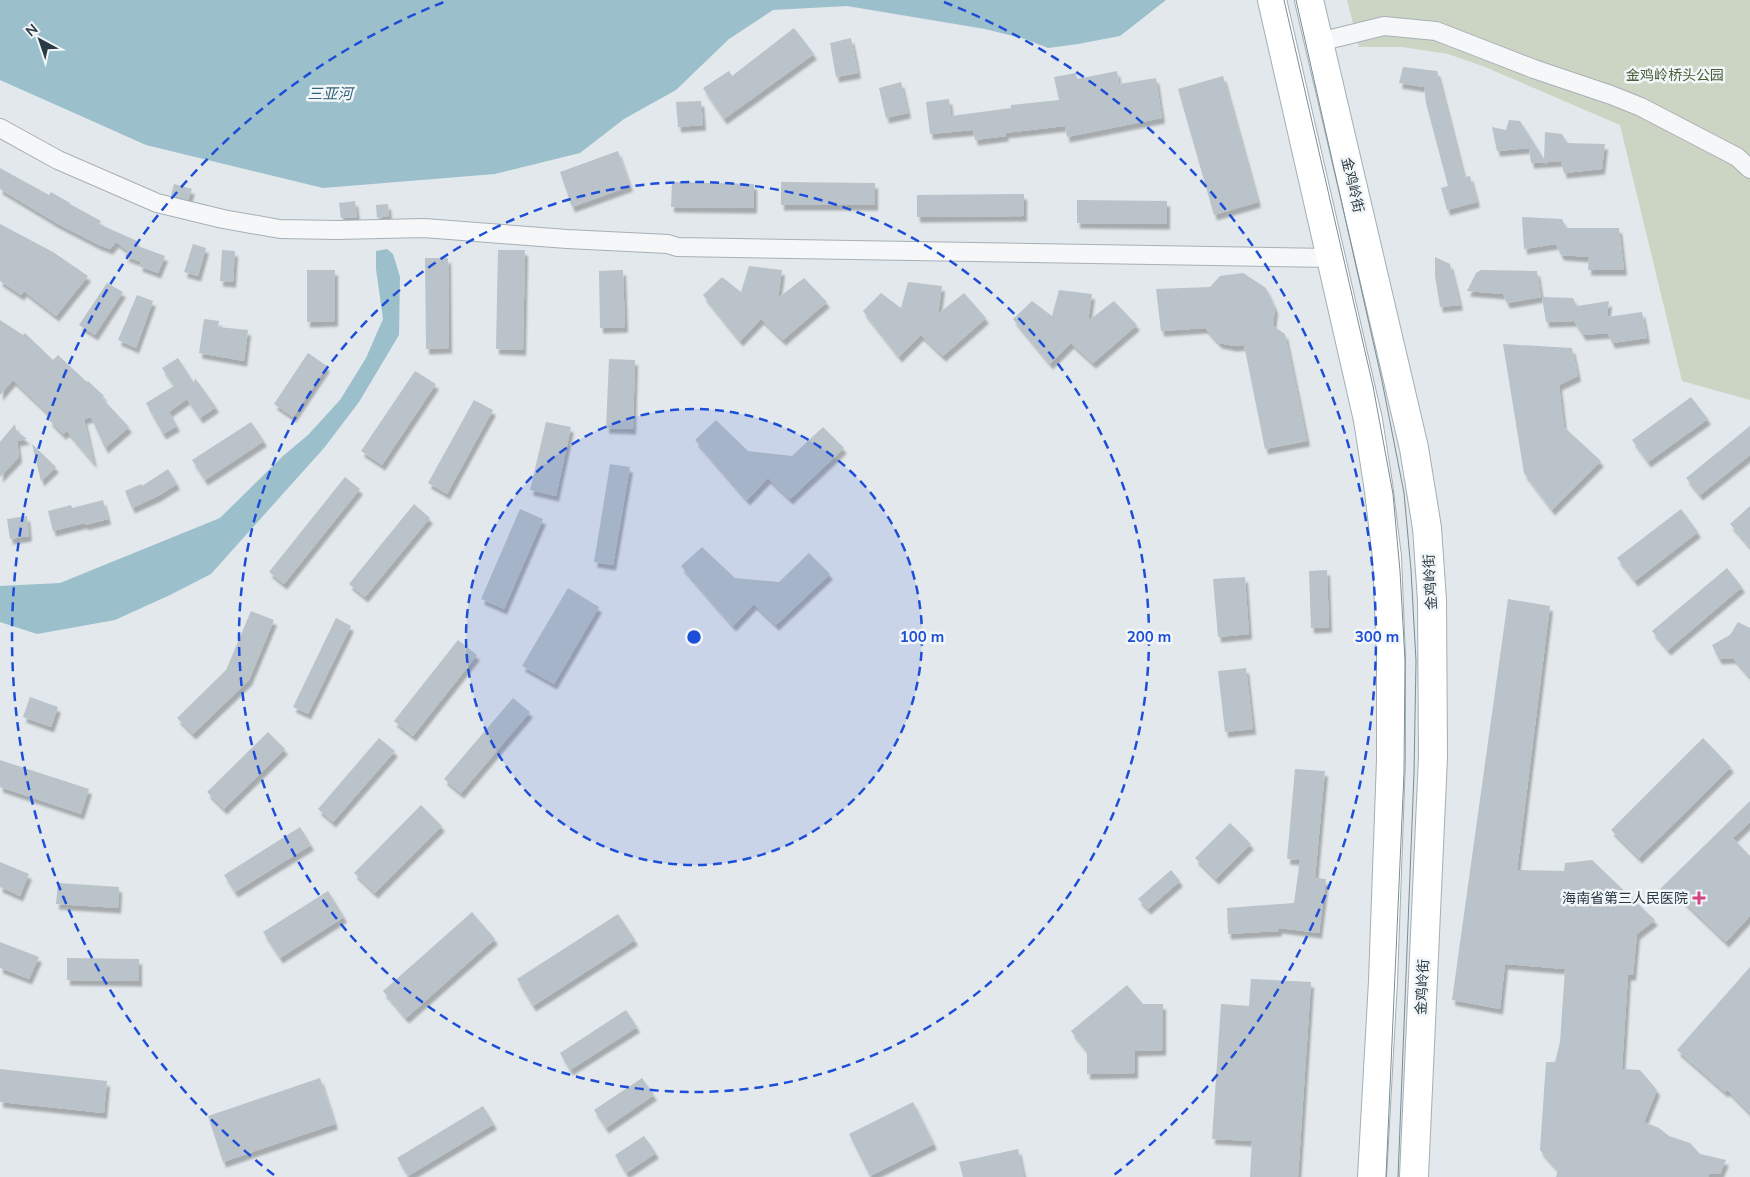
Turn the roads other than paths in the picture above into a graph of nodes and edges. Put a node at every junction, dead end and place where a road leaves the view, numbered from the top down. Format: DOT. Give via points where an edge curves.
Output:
graph roads {
  1 [pos="1310,2"];
  2 [pos="1274,7"];
  3 [pos="1319,42"];
  4 [pos="0,128"];
  5 [pos="1750,169"];
  6 [pos="1330,258"];
  7 [pos="1372,1177"];
  8 [pos="1414,1177"];
  1 -- 3 [label="main road, 金鸡岭街"];
  2 -- 6 [label="main road"];
  3 -- 5 [label="street" via="1384,26 1436,31 1640,107 1737,157"];
  3 -- 8 [label="main road, 金鸡岭街" via="1414,448 1427,528 1432,600 1433,757"];
  4 -- 6 [label="street" via="58,160 157,203 223,220 280,229 424,228 677,247"];
  6 -- 7 [label="main road" via="1368,420 1387,557 1391,760"];
}
